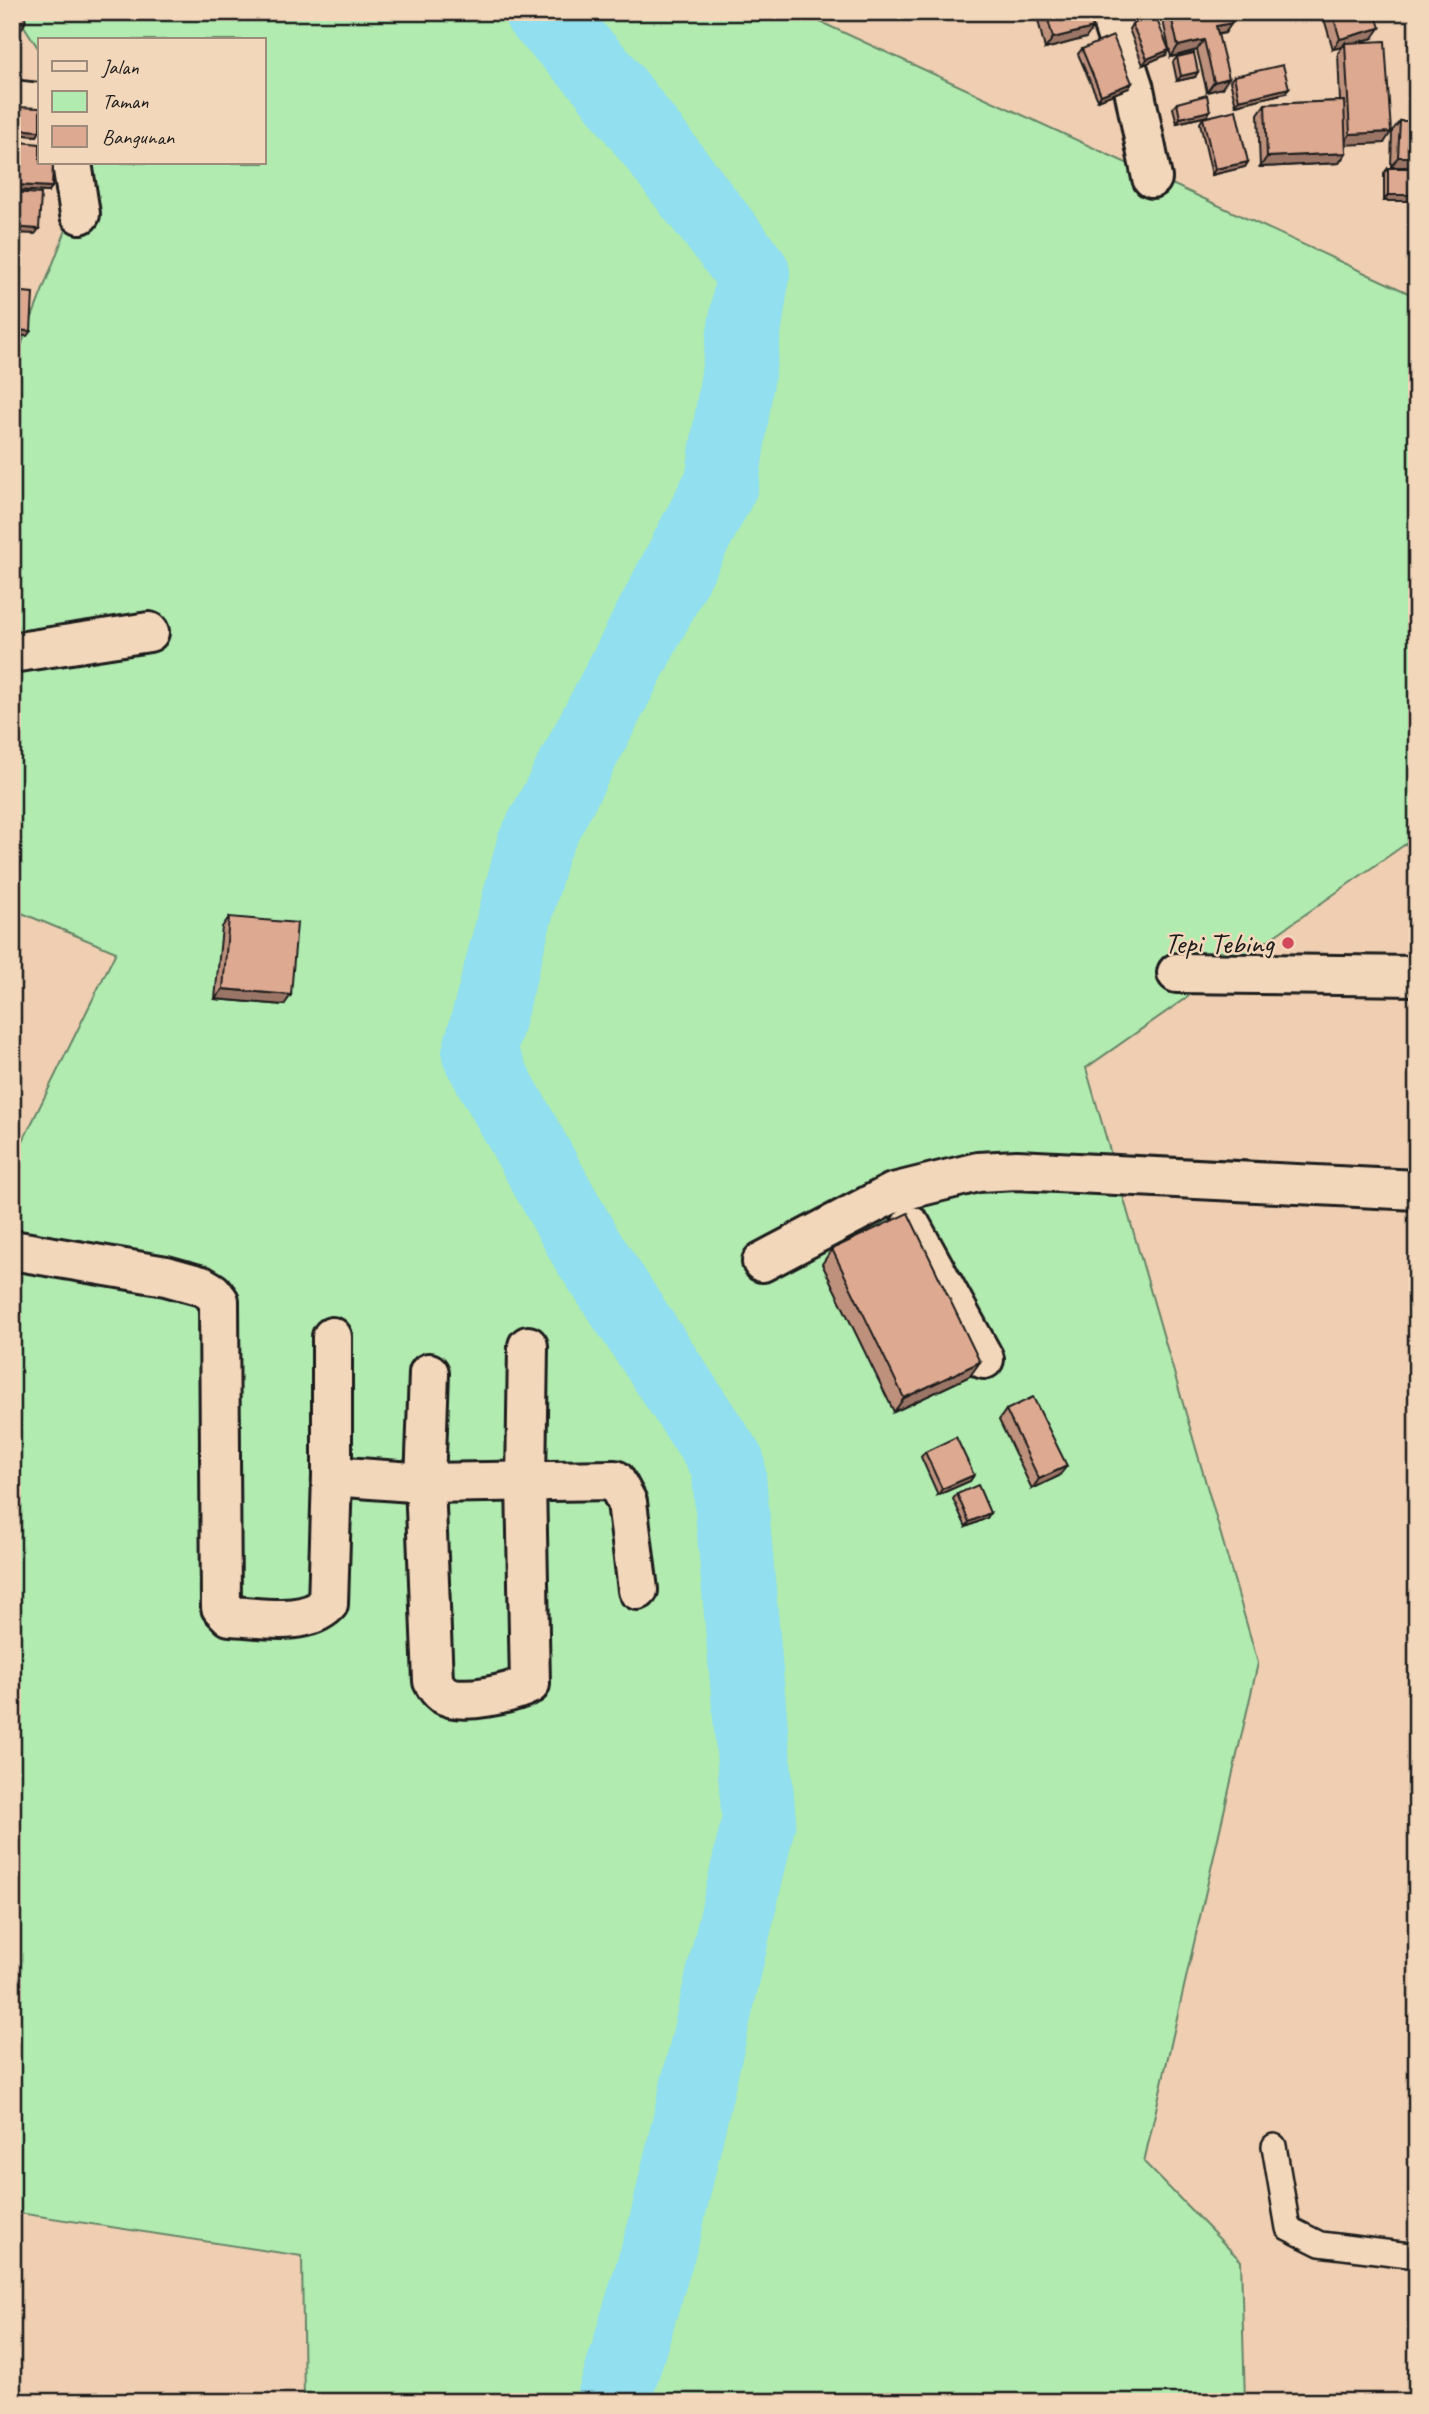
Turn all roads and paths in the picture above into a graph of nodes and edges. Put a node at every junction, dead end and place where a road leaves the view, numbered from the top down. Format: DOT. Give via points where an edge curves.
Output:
graph roads {
  1 [pos="1109,12"];
  2 [pos="12,100"];
  3 [pos="38,103"];
  4 [pos="72,164"];
  5 [pos="1152,178"];
  6 [pos="80,214"];
  7 [pos="149,632"];
  8 [pos="12,653"];
  9 [pos="1177,973"];
  10 [pos="1417,976"];
  11 [pos="1417,1190"];
  12 [pos="893,1193"];
  13 [pos="12,1250"];
  14 [pos="762,1262"];
  15 [pos="332,1337"];
  16 [pos="528,1346"];
  17 [pos="984,1359"];
  18 [pos="429,1373"];
  19 [pos="332,1476"];
  20 [pos="526,1482"];
  21 [pos="425,1483"];
  22 [pos="638,1590"];
  23 [pos="1274,2146"];
  24 [pos="1417,2256"];
  1 -- 5 [label="street" via="1134,89"];
  2 -- 3 [label="street"];
  4 -- 6 [label="street"];
  7 -- 8 [label="street"];
  9 -- 10 [label="street"];
  11 -- 12 [label="street" via="1017,1170 978,1172"];
  12 -- 14 [label="street"];
  12 -- 17 [label="street"];
  13 -- 19 [label="street" via="166,1276 202,1286 219,1301 221,1607 230,1616 303,1617 318,1614 328,1604"];
  15 -- 19 [label="street"];
  16 -- 20 [label="street"];
  18 -- 21 [label="street"];
  19 -- 21 [label="street"];
  20 -- 21 [label="street"];
  20 -- 21 [label="street" via="530,1684 510,1694 456,1698 443,1694 433,1681"];
  20 -- 22 [label="street" via="615,1480 627,1502"];
  23 -- 24 [label="lane" via="1288,2228 1320,2244"];
}
